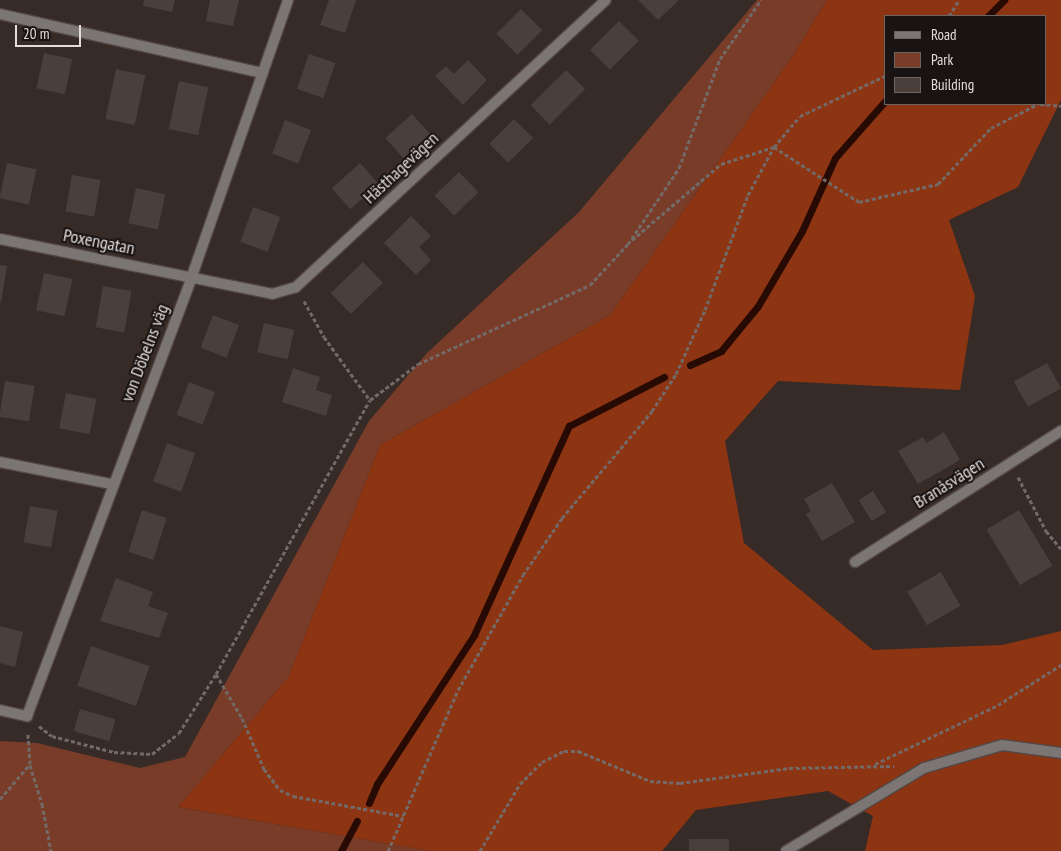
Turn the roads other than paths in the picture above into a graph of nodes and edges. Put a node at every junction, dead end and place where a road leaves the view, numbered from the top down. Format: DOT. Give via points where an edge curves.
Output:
graph roads {
  1 [pos="288,0"];
  2 [pos="606,0"];
  3 [pos="0,14"];
  4 [pos="262,73"];
  5 [pos="0,239"];
  6 [pos="192,276"];
  7 [pos="1061,431"];
  8 [pos="0,462"];
  9 [pos="111,484"];
  10 [pos="855,562"];
  11 [pos="0,710"];
  12 [pos="1061,753"];
  13 [pos="786,851"];
  1 -- 4 [label="street, von Döbelns väg"];
  2 -- 6 [label="street, Hästhagevägen" via="296,287 272,294"];
  3 -- 4 [label="street"];
  4 -- 6 [label="street, von Döbelns väg"];
  5 -- 6 [label="street, Poxengatan"];
  6 -- 9 [label="street, von Döbelns väg"];
  7 -- 10 [label="street, Branåsvägen"];
  8 -- 9 [label="street"];
  9 -- 11 [label="street, von Döbelns väg" via="26,716"];
  12 -- 13 [label="street" via="1002,745 924,768"];
}
